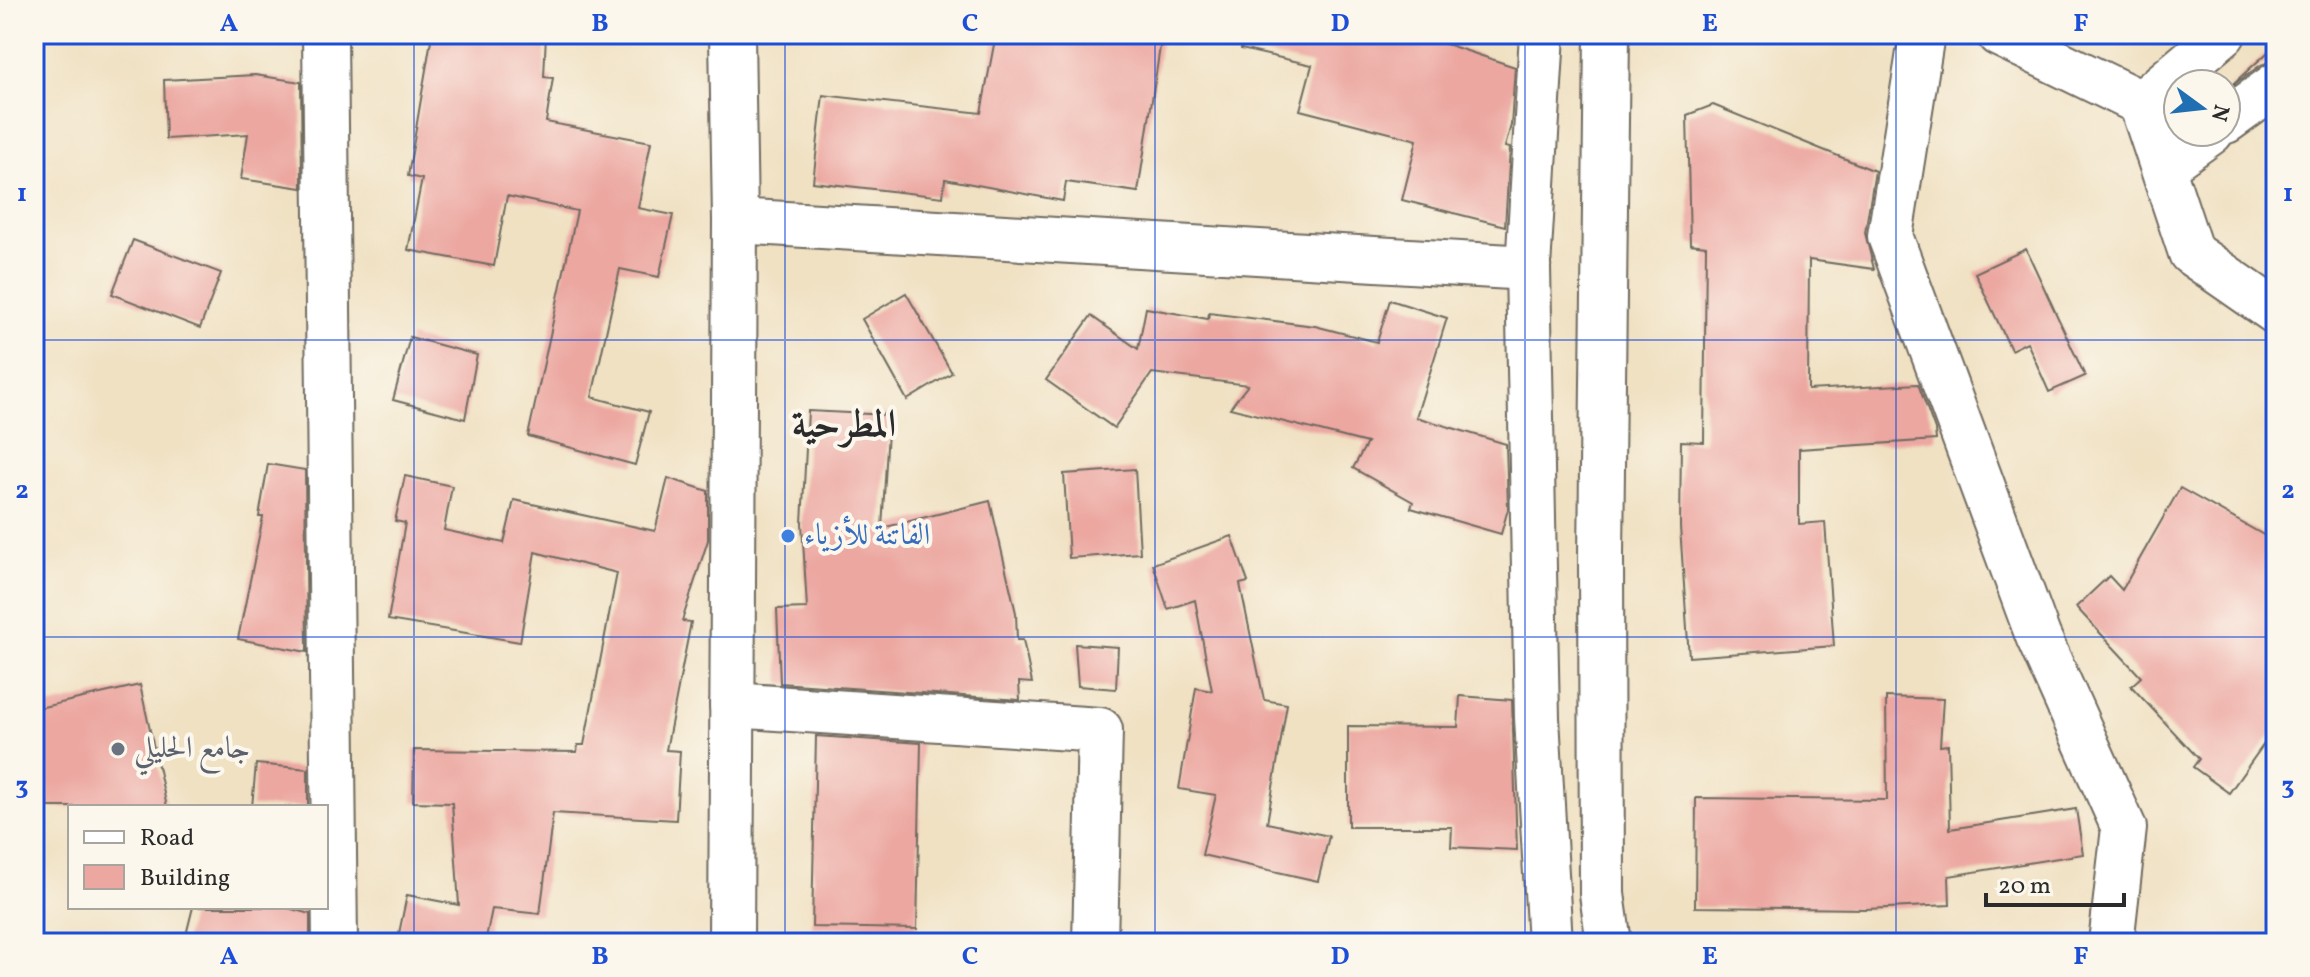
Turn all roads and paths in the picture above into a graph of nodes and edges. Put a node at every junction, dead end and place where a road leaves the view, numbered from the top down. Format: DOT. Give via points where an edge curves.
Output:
graph roads {
  1 [pos="325,34"];
  2 [pos="732,34"];
  3 [pos="1542,34"];
  4 [pos="1607,34"];
  5 [pos="1922,34"];
  6 [pos="1999,34"];
  7 [pos="2223,34"];
  8 [pos="2276,85"];
  9 [pos="2141,103"];
  10 [pos="2242,109"];
  11 [pos="2189,148"];
  12 [pos="2165,165"];
  13 [pos="735,221"];
  14 [pos="1528,268"];
  15 [pos="2276,312"];
  16 [pos="732,705"];
  17 [pos="335,943"];
  18 [pos="731,943"];
  19 [pos="1095,943"];
  20 [pos="1550,943"];
  21 [pos="1609,943"];
  22 [pos="2111,943"];
  1 -- 17 [label="street"];
  2 -- 13 [label="street"];
  3 -- 14 [label="street"];
  4 -- 21 [label="street" via="1601,587 1602,894"];
  5 -- 22 [label="street" via="1890,236 2038,636 2124,828"];
  6 -- 9 [label="street"];
  7 -- 9 [label="street"];
  8 -- 10 [label="street"];
  9 -- 12 [label="street"];
  11 -- 12 [label="street"];
  12 -- 15 [label="street" via="2191,253"];
  13 -- 14 [label="street"];
  13 -- 16 [label="street"];
  14 -- 20 [label="street" via="1537,718"];
  16 -- 18 [label="street"];
  16 -- 19 [label="street" via="1100,730"];
}
